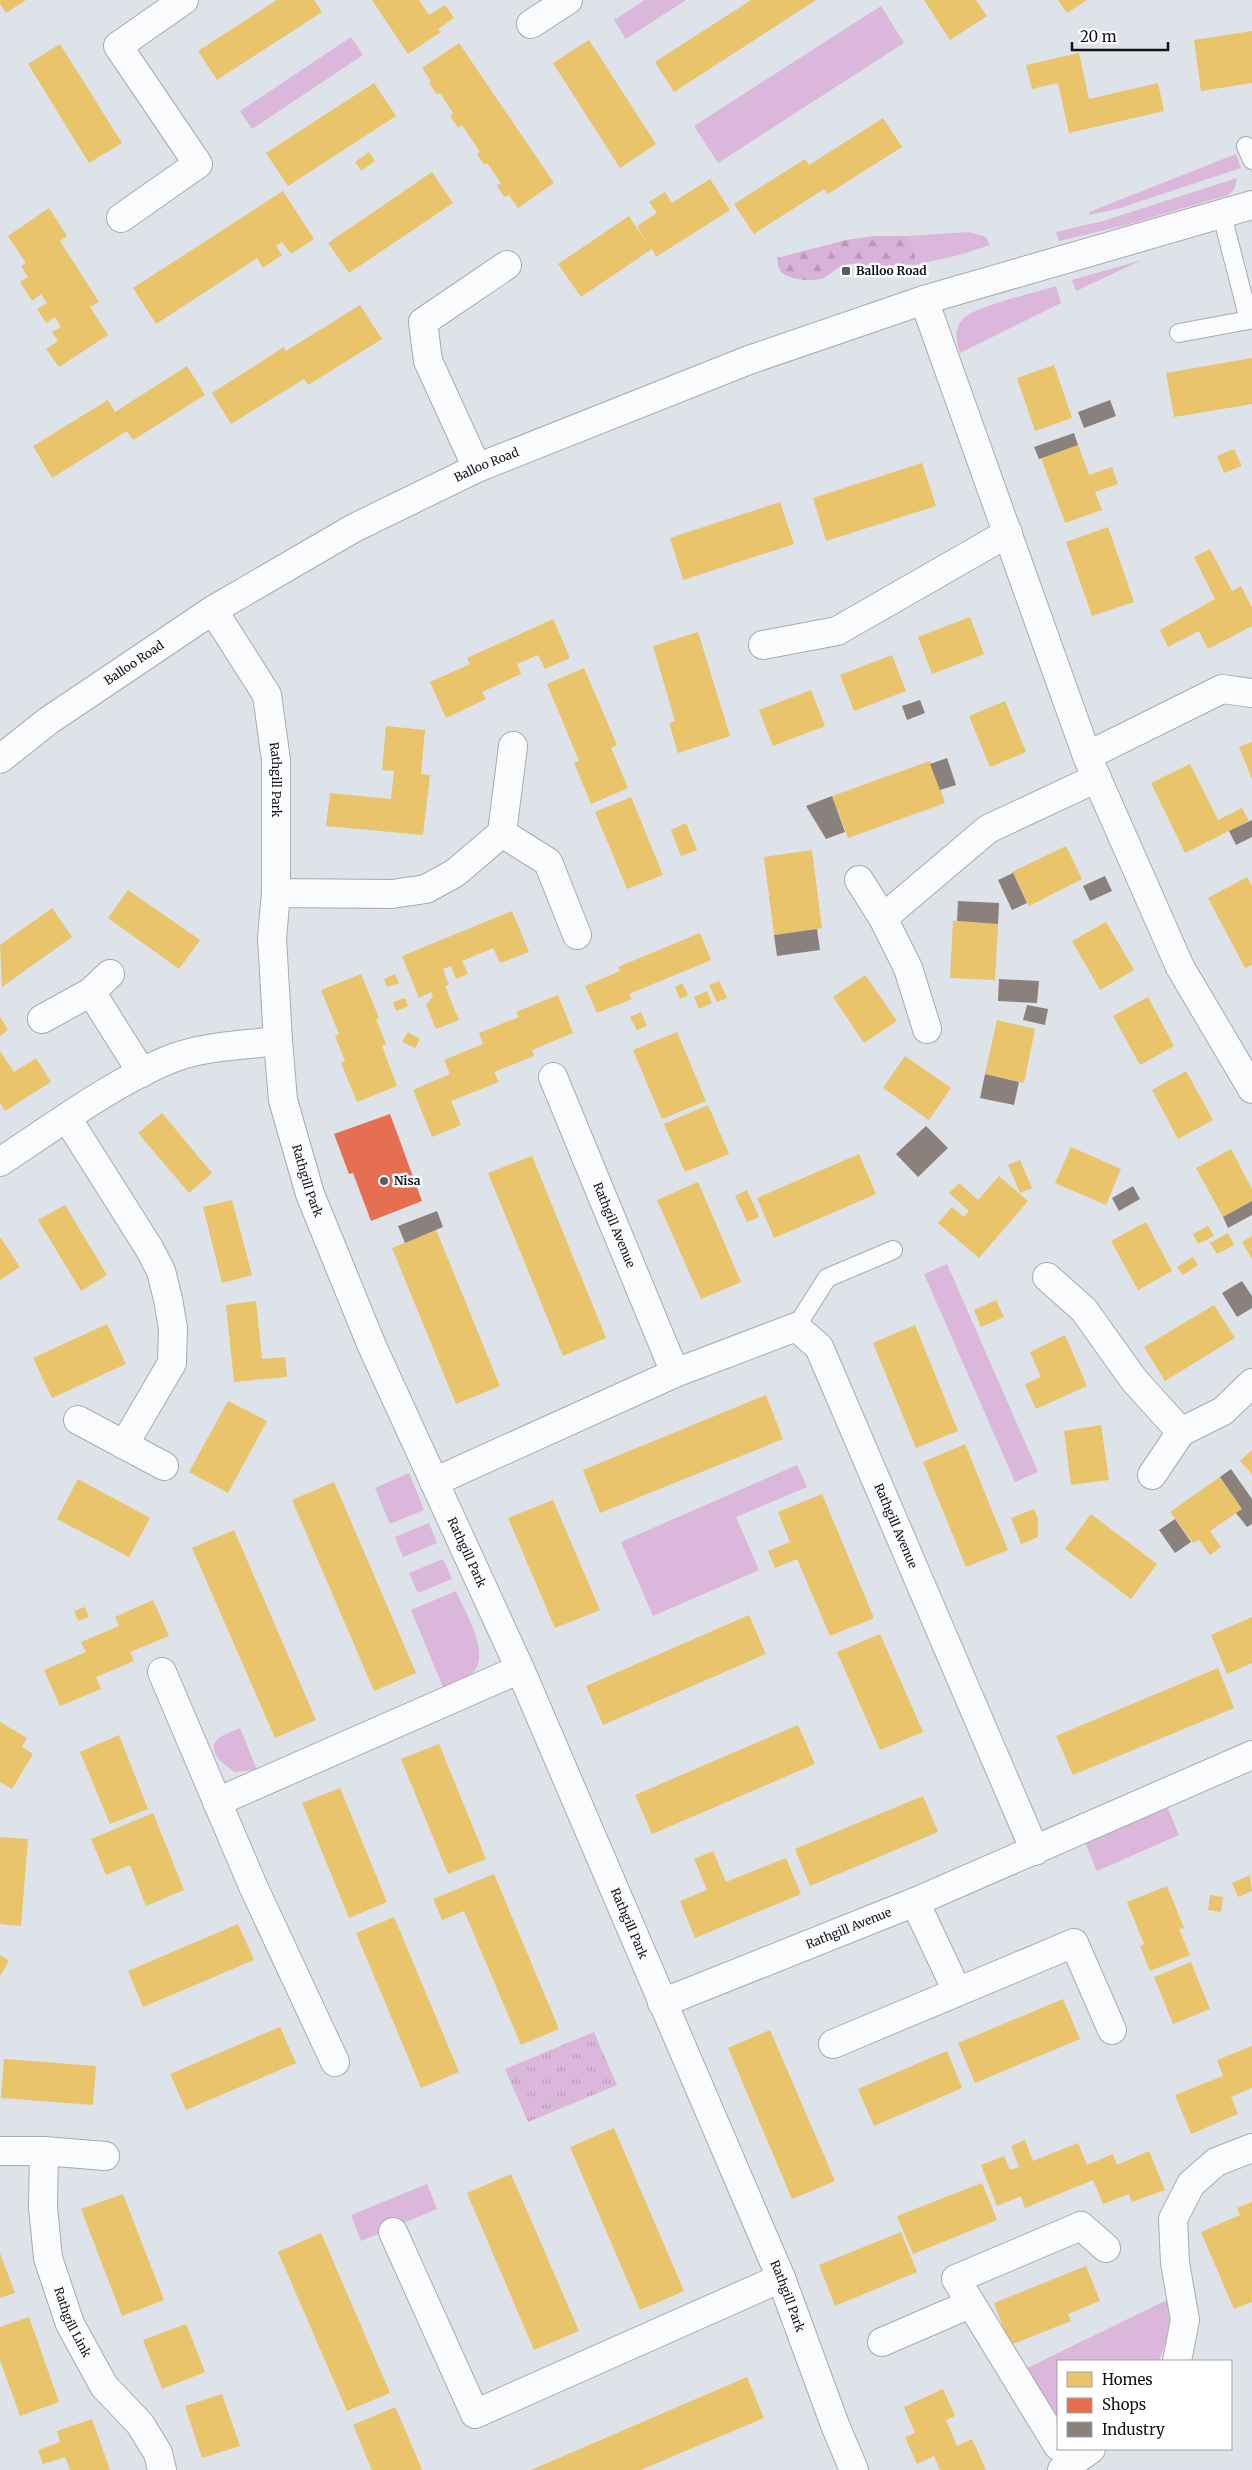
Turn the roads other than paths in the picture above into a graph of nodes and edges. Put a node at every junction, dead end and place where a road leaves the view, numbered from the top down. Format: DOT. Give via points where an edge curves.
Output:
graph roads {
  1 [pos="184,0"];
  2 [pos="568,0"];
  3 [pos="531,24"];
  4 [pos="1252,205"];
  5 [pos="1222,215"];
  6 [pos="121,218"];
  7 [pos="508,265"];
  8 [pos="924,300"];
  9 [pos="1180,333"];
  10 [pos="477,468"];
  11 [pos="1008,533"];
  12 [pos="213,610"];
  13 [pos="764,645"];
  14 [pos="1252,693"];
  15 [pos="513,746"];
  16 [pos="0,759"];
  17 [pos="1092,767"];
  18 [pos="502,832"];
  19 [pos="859,880"];
  20 [pos="276,893"];
  21 [pos="884,918"];
  22 [pos="577,934"];
  23 [pos="42,1019"];
  24 [pos="927,1028"];
  25 [pos="278,1041"];
  26 [pos="142,1073"];
  27 [pos="553,1077"];
  28 [pos="1252,1089"];
  29 [pos="67,1118"];
  30 [pos="0,1162"];
  31 [pos="893,1250"];
  32 [pos="1047,1277"];
  33 [pos="796,1327"];
  34 [pos="675,1373"];
  35 [pos="1252,1383"];
  36 [pos="78,1420"];
  37 [pos="1181,1432"];
  38 [pos="124,1445"];
  39 [pos="164,1466"];
  40 [pos="1152,1474"];
  41 [pos="434,1482"];
  42 [pos="520,1669"];
  43 [pos="162,1672"];
  44 [pos="1252,1755"];
  45 [pos="217,1802"];
  46 [pos="1035,1850"];
  47 [pos="916,1902"];
  48 [pos="957,1991"];
  49 [pos="662,2003"];
  50 [pos="1112,2030"];
  51 [pos="833,2044"];
  52 [pos="335,2062"];
  53 [pos="1252,2148"];
  54 [pos="0,2151"];
  55 [pos="44,2151"];
  56 [pos="105,2156"];
  57 [pos="393,2232"];
  58 [pos="1106,2248"];
  59 [pos="781,2278"];
  60 [pos="970,2304"];
  61 [pos="882,2342"];
  62 [pos="1177,2360"];
  63 [pos="1057,2439"];
  64 [pos="162,2470"];
  65 [pos="854,2470"];
  1 -- 6 [label="street" via="118,46 198,164"];
  2 -- 3 [label="street"];
  4 -- 5 [label="street, Balloo Road"];
  5 -- 8 [label="street, Balloo Road"];
  5 -- 9 [label="lane" via="1249,320"];
  7 -- 10 [label="street" via="423,322 428,361"];
  8 -- 10 [label="street, Balloo Road" via="749,360"];
  8 -- 11 [label="street"];
  10 -- 12 [label="street, Balloo Road" via="354,528"];
  11 -- 13 [label="street" via="837,631"];
  11 -- 17 [label="street"];
  12 -- 16 [label="street, Balloo Road" via="48,720"];
  12 -- 20 [label="street, Rathgill Park" via="267,696 276,760"];
  14 -- 17 [label="street" via="1222,689"];
  15 -- 18 [label="street"];
  17 -- 21 [label="street" via="988,829"];
  17 -- 28 [label="street" via="1180,967"];
  18 -- 20 [label="street" via="455,873 426,889 392,894"];
  18 -- 22 [label="street" via="548,862"];
  19 -- 21 [label="street"];
  20 -- 25 [label="street, Rathgill Park" via="272,938"];
  21 -- 24 [label="street" via="908,968"];
  23 -- 26 [label="street" via="100,983"];
  25 -- 26 [label="street" via="208,1049 174,1058"];
  25 -- 41 [label="street, Rathgill Park" via="283,1100 310,1194 372,1346"];
  26 -- 29 [label="street"];
  27 -- 34 [label="street, Rathgill Avenue"];
  29 -- 30 [label="street"];
  29 -- 38 [label="street" via="149,1248 161,1271 168,1299 173,1328 172,1363"];
  31 -- 33 [label="lane" via="827,1278"];
  32 -- 37 [label="street" via="1084,1310 1134,1380"];
  33 -- 34 [label="street"];
  33 -- 46 [label="street, Rathgill Avenue" via="819,1347"];
  34 -- 41 [label="street"];
  35 -- 37 [label="street" via="1222,1411"];
  36 -- 38 [label="street"];
  37 -- 40 [label="street"];
  38 -- 39 [label="street"];
  41 -- 42 [label="street, Rathgill Park"];
  42 -- 45 [label="street"];
  42 -- 49 [label="street, Rathgill Park"];
  43 -- 45 [label="street"];
  44 -- 46 [label="street, Rathgill Avenue"];
  45 -- 52 [label="street"];
  46 -- 47 [label="street, Rathgill Avenue"];
  47 -- 48 [label="street"];
  47 -- 49 [label="street, Rathgill Avenue"];
  48 -- 50 [label="street" via="1074,1943"];
  48 -- 51 [label="street"];
  49 -- 59 [label="street, Rathgill Park"];
  53 -- 62 [label="street" via="1216,2162 1191,2184 1173,2219 1175,2263 1186,2320"];
  54 -- 55 [label="street"];
  55 -- 56 [label="street"];
  55 -- 64 [label="street, Rathgill Link" via="43,2207 48,2258 70,2324 104,2386 140,2424 158,2454"];
  57 -- 59 [label="street" via="475,2414"];
  58 -- 60 [label="street" via="1081,2226 956,2279"];
  59 -- 65 [label="street, Rathgill Park"];
  60 -- 61 [label="street"];
  60 -- 63 [label="street"];
}
